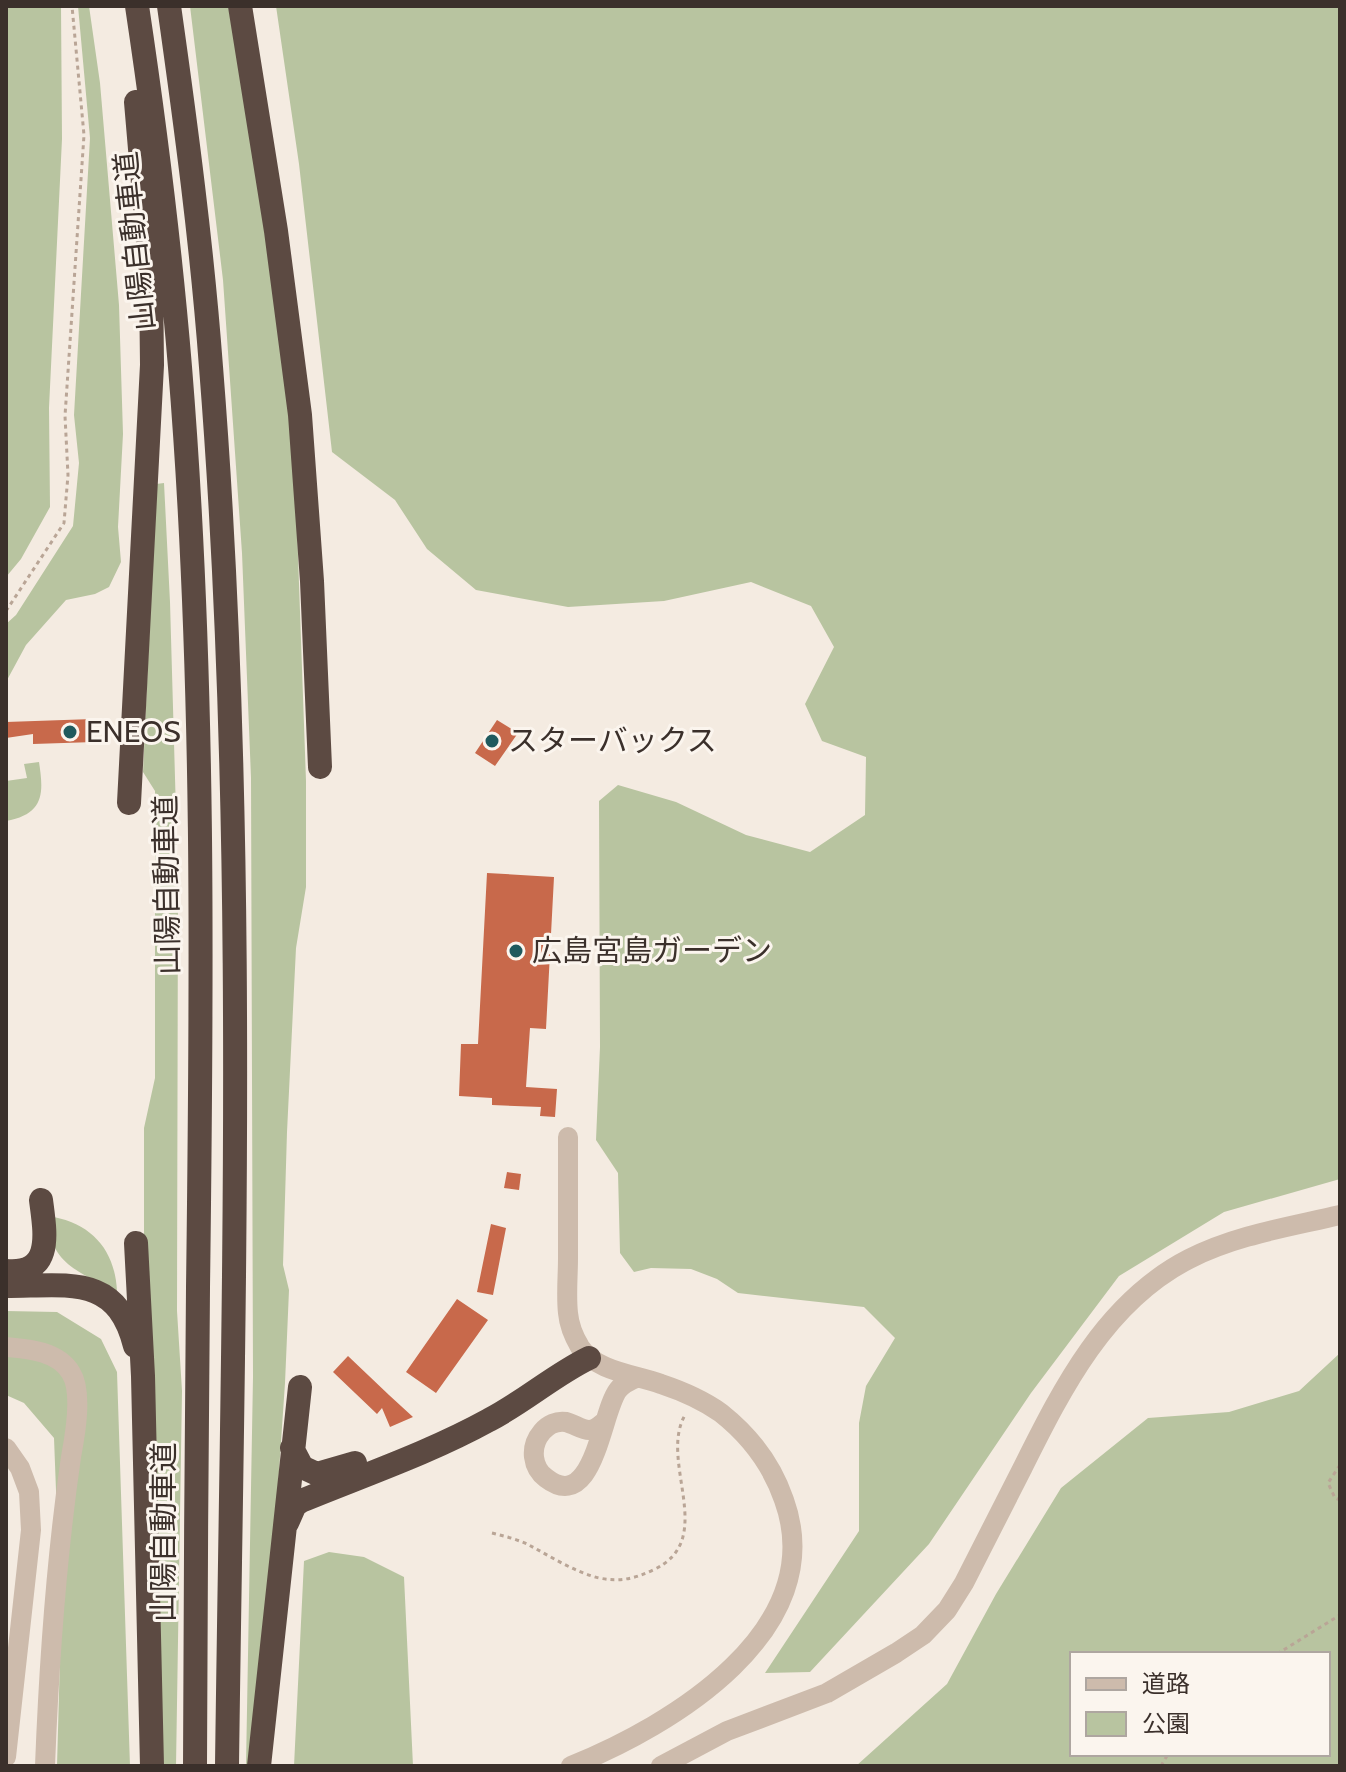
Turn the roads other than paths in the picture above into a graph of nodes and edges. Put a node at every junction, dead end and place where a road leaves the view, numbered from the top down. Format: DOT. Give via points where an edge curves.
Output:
graph roads {
  1 [pos="125,6"];
  2 [pos="137,6"];
  3 [pos="169,6"];
  4 [pos="240,6"];
  5 [pos="320,767"];
  6 [pos="129,803"];
  7 [pos="568,1137"];
  8 [pos="41,1200"];
  9 [pos="1340,1215"];
  10 [pos="136,1243"];
  11 [pos="6,1271"];
  12 [pos="6,1286"];
  13 [pos="6,1347"];
  14 [pos="589,1358"];
  15 [pos="143,1376"];
  16 [pos="638,1377"];
  17 [pos="300,1387"];
  18 [pos="605,1421"];
  19 [pos="6,1448"];
  20 [pos="292,1448"];
  21 [pos="286,1524"];
  22 [pos="6,1757"];
  23 [pos="45,1766"];
  24 [pos="152,1766"];
  25 [pos="195,1766"];
  26 [pos="227,1766"];
  27 [pos="259,1766"];
  28 [pos="571,1766"];
  29 [pos="661,1766"];
  1 -- 6 [label="highway" via="145,188 152,351"];
  2 -- 25 [label="highway, 山陽自動車道" via="180,367 194,590 201,1054"];
  3 -- 26 [label="highway, 山陽自動車道" via="211,366 225,602 236,1100"];
  4 -- 5 [label="highway" via="300,415"];
  7 -- 14 [label="street" via="568,1315 572,1333"];
  8 -- 11 [label="highway" via="43,1253 25,1270"];
  9 -- 29 [label="street" via="1227,1243 1187,1260 1153,1283 1123,1308 1073,1374 964,1583 923,1635 827,1693 727,1731"];
  10 -- 15 [label="highway"];
  12 -- 15 [label="highway" via="78,1286 110,1299 132,1334"];
  13 -- 23 [label="street" via="36,1350 57,1360 71,1372 77,1387 50,1640"];
  14 -- 16 [label="street"];
  14 -- 20 [label="highway" via="559,1368 475,1417 324,1474 302,1467"];
  14 -- 21 [label="highway" via="456,1437 301,1501"];
  15 -- 24 [label="highway"];
  16 -- 18 [label="street" via="618,1390"];
  16 -- 28 [label="street" via="719,1412 758,1449 788,1511 790,1573 760,1639 729,1672 646,1729"];
  17 -- 20 [label="highway"];
  19 -- 22 [label="street" via="29,1492 31,1530"];
  20 -- 21 [label="highway"];
  21 -- 27 [label="highway"];
}
